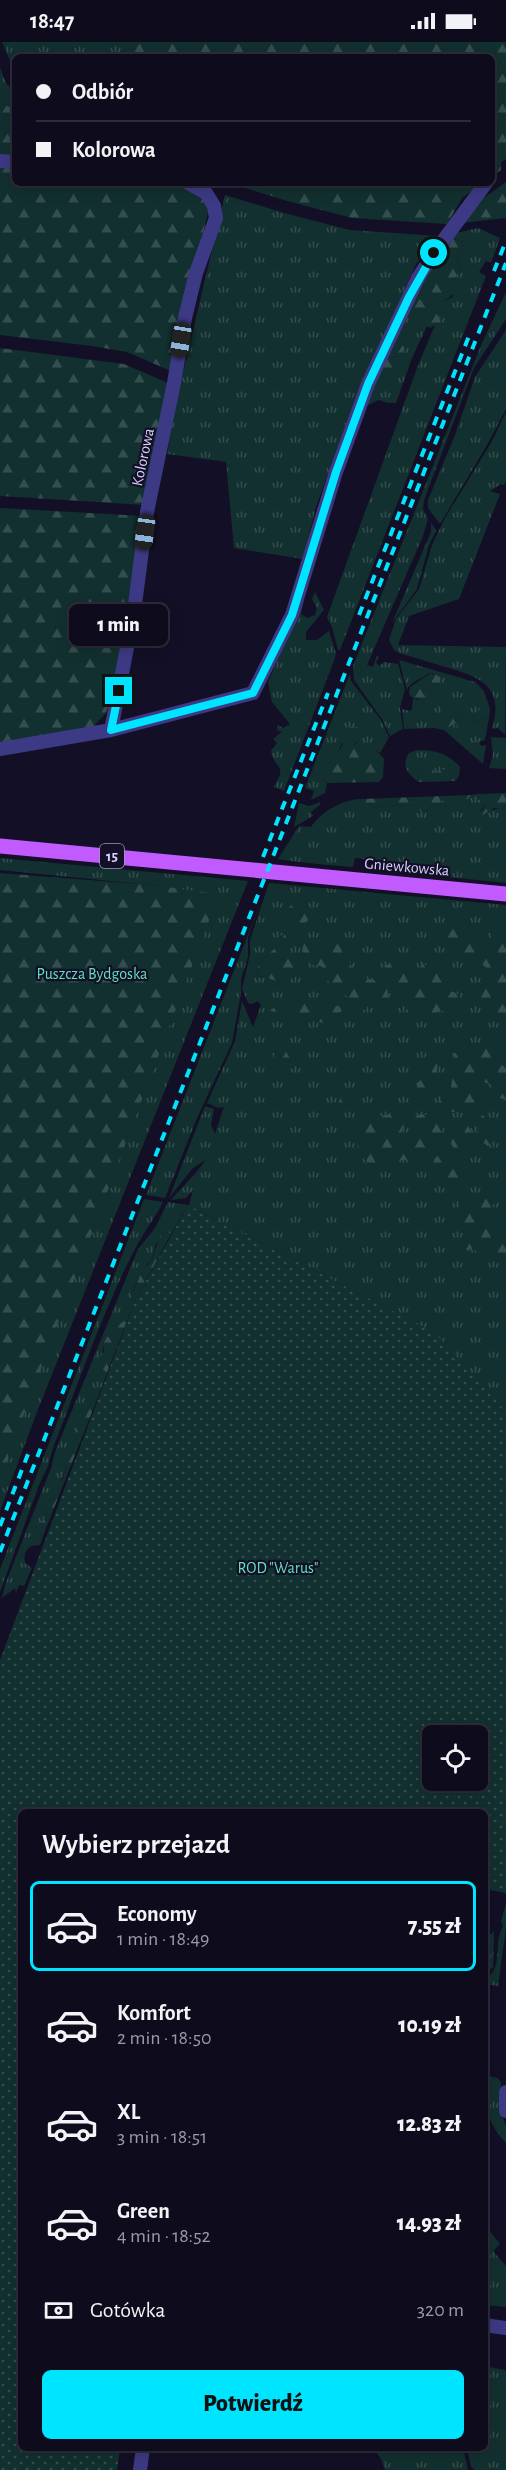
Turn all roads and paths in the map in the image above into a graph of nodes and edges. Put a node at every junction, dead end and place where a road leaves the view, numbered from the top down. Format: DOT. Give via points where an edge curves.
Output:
graph roads {
  1 [pos="194,186"];
  2 [pos="484,186"];
  3 [pos="111,730"];
  4 [pos="0,749"];
  5 [pos="0,846"];
  6 [pos="506,894"];
  7 [pos="506,2092"];
  8 [pos="506,2111"];
  9 [pos="488,2326"];
  10 [pos="506,2328"];
  11 [pos="143,2451"];
  12 [pos="140,2470"];
  1 -- 3 [label="street, Kolorowa" via="209,196 216,218 185,318 147,512 134,612"];
  2 -- 3 [label="street" via="418,278 368,384 292,615 253,693"];
  3 -- 4 [label="street"];
  5 -- 6 [label="main road, Gniewkowska / 15"];
  7 -- 8 [label="street"];
  9 -- 10 [label="street"];
  11 -- 12 [label="street"];
}
